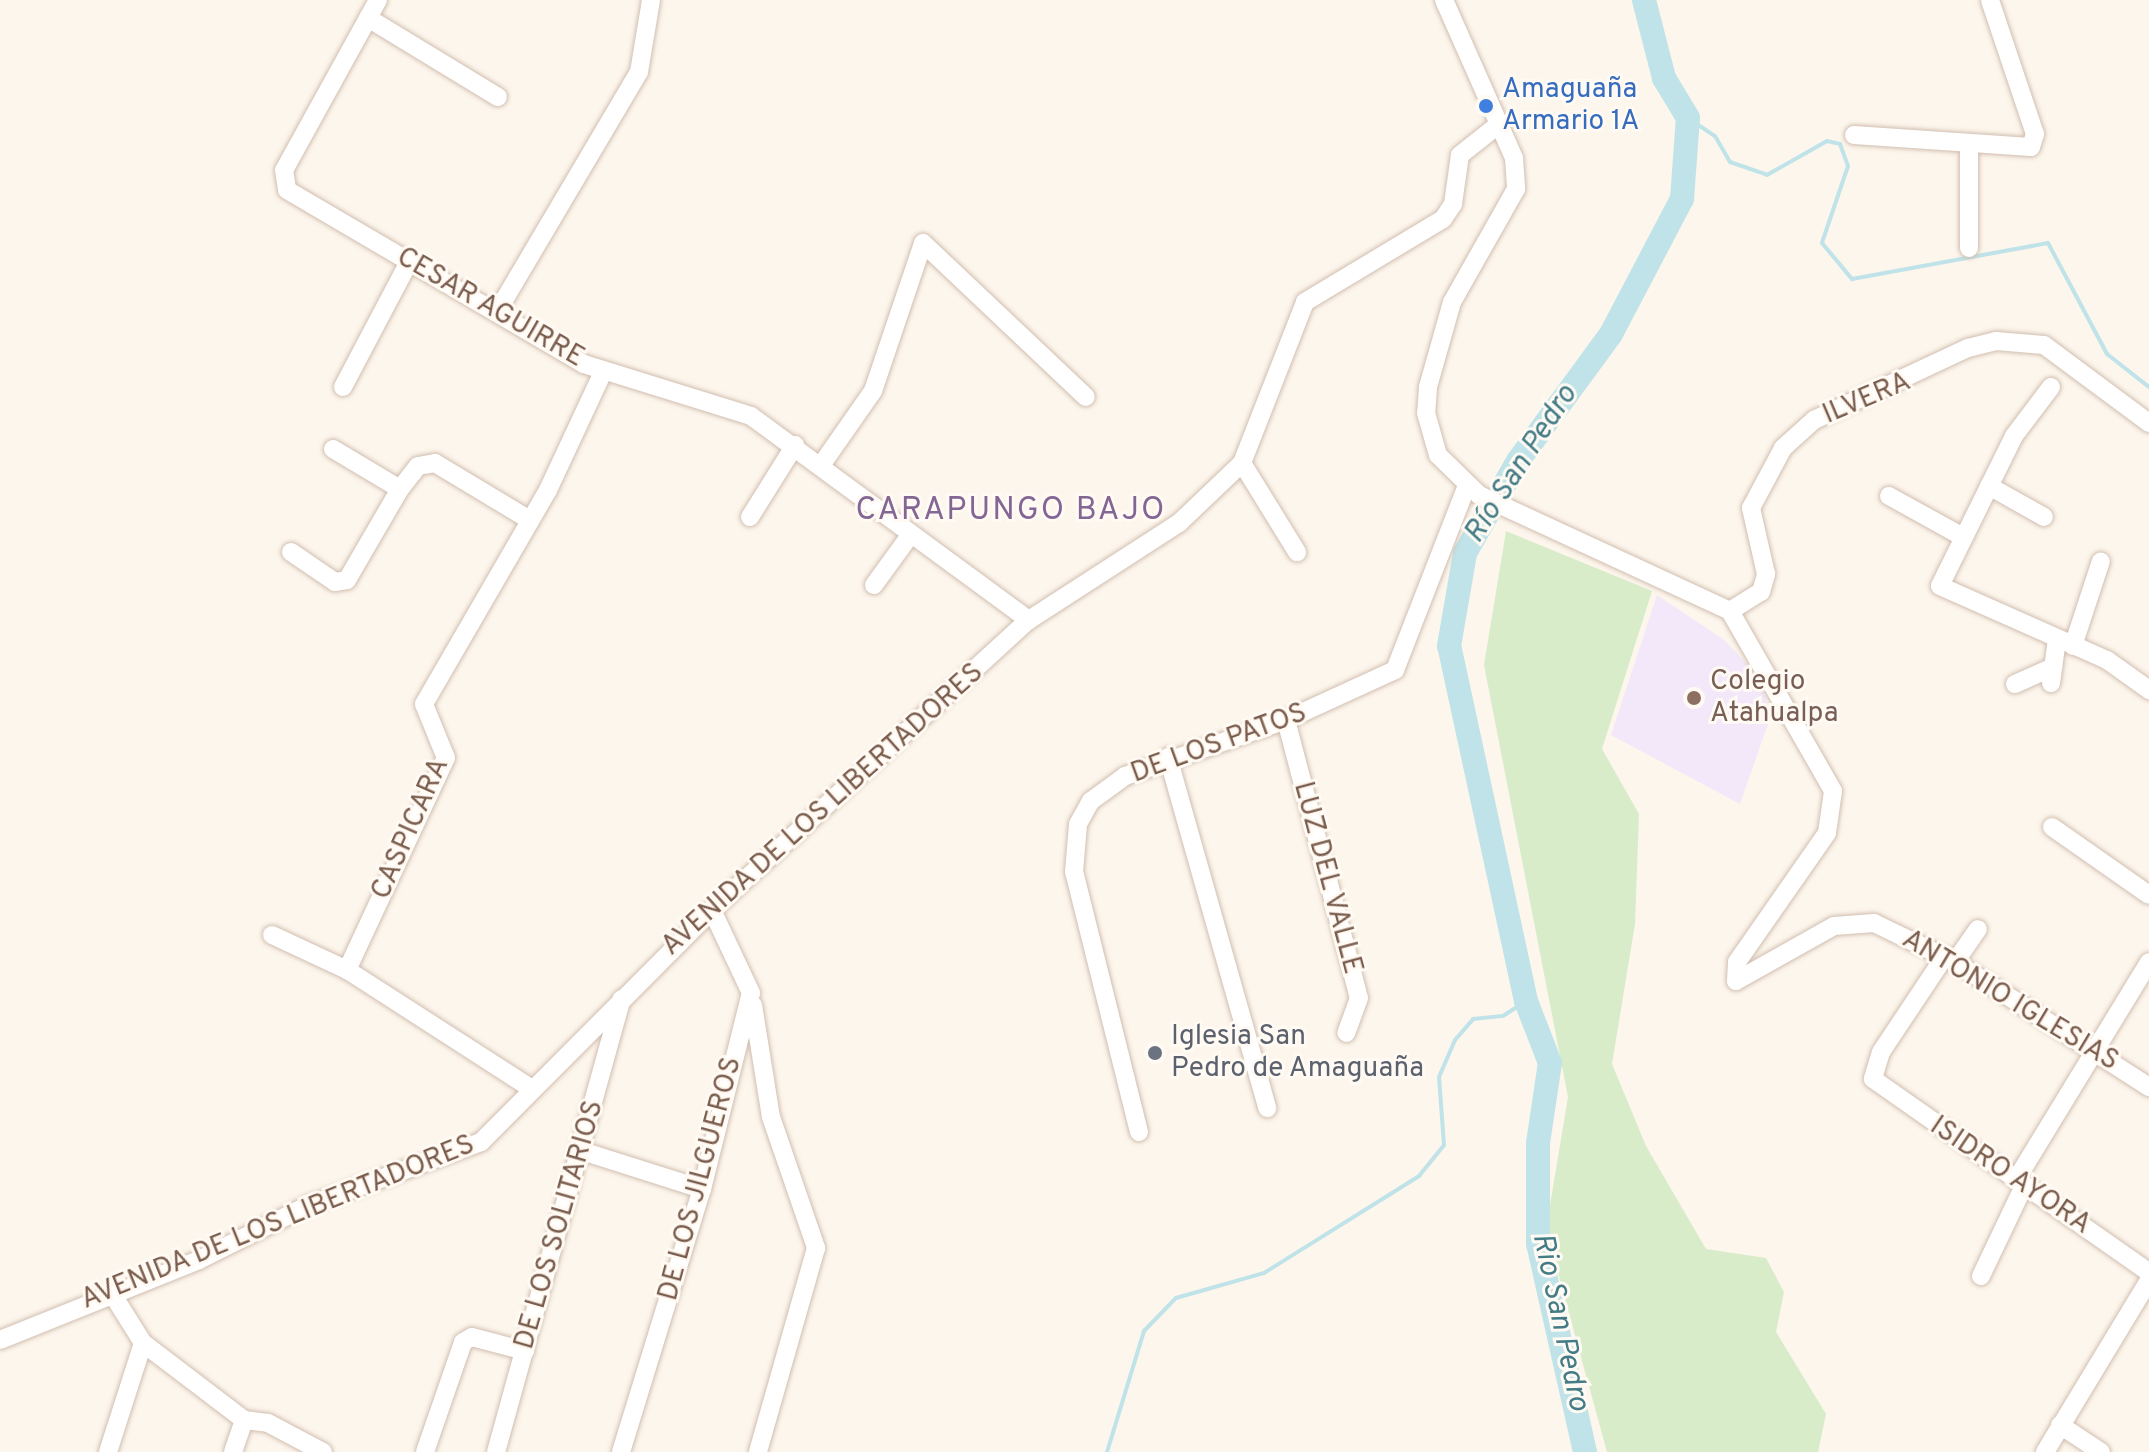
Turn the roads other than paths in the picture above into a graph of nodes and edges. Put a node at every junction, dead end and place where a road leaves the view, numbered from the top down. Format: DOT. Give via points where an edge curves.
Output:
graph roads {
  1 [pos="378,0"];
  2 [pos="651,0"];
  3 [pos="1444,0"];
  4 [pos="1990,0"];
  5 [pos="368,18"];
  6 [pos="498,97"];
  7 [pos="1498,125"];
  8 [pos="1854,135"];
  9 [pos="1969,147"];
  10 [pos="1969,248"];
  11 [pos="409,262"];
  12 [pos="497,312"];
  13 [pos="604,370"];
  14 [pos="343,387"];
  15 [pos="2051,387"];
  16 [pos="1086,397"];
  17 [pos="2149,423"];
  18 [pos="795,445"];
  19 [pos="333,449"];
  20 [pos="1242,463"];
  21 [pos="822,464"];
  22 [pos="1989,486"];
  23 [pos="400,489"];
  24 [pos="1473,490"];
  25 [pos="1889,496"];
  26 [pos="750,517"];
  27 [pos="2044,517"];
  28 [pos="530,520"];
  29 [pos="911,534"];
  30 [pos="1963,537"];
  31 [pos="291,552"];
  32 [pos="1297,552"];
  33 [pos="2101,561"];
  34 [pos="874,585"];
  35 [pos="1730,611"];
  36 [pos="1029,620"];
  37 [pos="2065,642"];
  38 [pos="2015,684"];
  39 [pos="2149,690"];
  40 [pos="1286,720"];
  41 [pos="1168,757"];
  42 [pos="2052,827"];
  43 [pos="2149,895"];
  44 [pos="712,910"];
  45 [pos="1978,929"];
  46 [pos="272,935"];
  47 [pos="1950,959"];
  48 [pos="2149,962"];
  49 [pos="347,970"];
  50 [pos="751,993"];
  51 [pos="622,996"];
  52 [pos="1346,1033"];
  53 [pos="2100,1051"];
  54 [pos="2149,1087"];
  55 [pos="532,1089"];
  56 [pos="1267,1108"];
  57 [pos="1139,1132"];
  58 [pos="582,1151"];
  59 [pos="2020,1183"];
  60 [pos="702,1189"];
  61 [pos="2149,1272"];
  62 [pos="1981,1276"];
  63 [pos="2149,1280"];
  64 [pos="113,1295"];
  65 [pos="0,1340"];
  66 [pos="143,1343"];
  67 [pos="525,1351"];
  68 [pos="244,1420"];
  69 [pos="2060,1425"];
  70 [pos="108,1452"];
  71 [pos="233,1452"];
  72 [pos="323,1452"];
  73 [pos="425,1452"];
  74 [pos="496,1452"];
  75 [pos="621,1452"];
  76 [pos="758,1452"];
  77 [pos="2045,1452"];
  78 [pos="2101,1452"];
  1 -- 5 [label="street"];
  2 -- 12 [label="street" via="639,72"];
  3 -- 7 [label="street"];
  4 -- 9 [label="street" via="2035,134 2021,152"];
  5 -- 6 [label="street"];
  5 -- 11 [label="street, CESAR AGUIRRE" via="284,181"];
  7 -- 20 [label="street, AVENIDA DE LOS LIBERTADORES" via="1460,155 1443,219 1351,267 1305,302"];
  7 -- 24 [label="street" via="1514,158 1516,189 1452,302 1428,387 1430,435"];
  8 -- 9 [label="street"];
  9 -- 10 [label="street"];
  11 -- 12 [label="street, CESAR AGUIRRE"];
  11 -- 14 [label="street"];
  12 -- 13 [label="street, CESAR AGUIRRE"];
  13 -- 18 [label="street, CESAR AGUIRRE" via="751,416"];
  13 -- 28 [label="street, CASPICARA"];
  15 -- 22 [label="street"];
  16 -- 21 [label="street" via="923,243 873,391"];
  17 -- 35 [label="street, ILVERA" via="2044,345 1996,341 1968,348 1814,420 1783,448 1751,508 1766,574 1761,592"];
  18 -- 21 [label="street, CESAR AGUIRRE"];
  18 -- 26 [label="street"];
  19 -- 23 [label="street"];
  20 -- 32 [label="street"];
  20 -- 36 [label="street, AVENIDA DE LOS LIBERTADORES" via="1168,531"];
  21 -- 29 [label="street, CESAR AGUIRRE"];
  22 -- 27 [label="street"];
  22 -- 30 [label="street"];
  23 -- 28 [label="street" via="418,466 435,463"];
  23 -- 31 [label="street" via="342,583"];
  24 -- 35 [label="street" via="1529,524 1622,558"];
  24 -- 40 [label="street, DE LOS PATOS" via="1395,670"];
  25 -- 30 [label="street"];
  28 -- 49 [label="street, CASPICARA" via="424,704 446,758"];
  29 -- 34 [label="street"];
  29 -- 36 [label="street, CESAR AGUIRRE"];
  30 -- 37 [label="street" via="1940,586"];
  33 -- 37 [label="street"];
  35 -- 47 [label="street, ANTONIO IGLESIAS" via="1833,791 1816,855 1733,977 1746,980 1783,951 1851,922 1874,923"];
  36 -- 44 [label="street, AVENIDA DE LOS LIBERTADORES"];
  37 -- 38 [label="street" via="2052,675"];
  37 -- 39 [label="street"];
  40 -- 41 [label="street, DE LOS PATOS"];
  40 -- 52 [label="street, LUZ DEL VALLE" via="1359,998"];
  41 -- 56 [label="street"];
  41 -- 57 [label="street, DE LOS PATOS" via="1091,801 1071,847"];
  42 -- 43 [label="street"];
  44 -- 50 [label="street"];
  44 -- 51 [label="street, AVENIDA DE LOS LIBERTADORES"];
  45 -- 47 [label="street"];
  46 -- 49 [label="street"];
  47 -- 53 [label="street, ANTONIO IGLESIAS"];
  47 -- 59 [label="street, ISIDRO AYORA" via="1881,1052 1873,1079"];
  48 -- 53 [label="street"];
  49 -- 55 [label="street"];
  50 -- 60 [label="street, DE LOS JILGUEROS"];
  50 -- 76 [label="street" via="771,1117 815,1239"];
  51 -- 55 [label="street, AVENIDA DE LOS LIBERTADORES"];
  51 -- 58 [label="street, DE LOS SOLITARIOS"];
  53 -- 54 [label="street, ANTONIO IGLESIAS"];
  53 -- 59 [label="street"];
  55 -- 64 [label="street, AVENIDA DE LOS LIBERTADORES" via="481,1142 309,1205"];
  58 -- 60 [label="street"];
  58 -- 67 [label="street, DE LOS SOLITARIOS"];
  59 -- 61 [label="street, ISIDRO AYORA"];
  59 -- 62 [label="street"];
  60 -- 75 [label="street, DE LOS JILGUEROS"];
  63 -- 69 [label="street"];
  64 -- 65 [label="street, AVENIDA DE LOS LIBERTADORES"];
  64 -- 66 [label="street"];
  66 -- 68 [label="street"];
  66 -- 70 [label="street"];
  67 -- 73 [label="street" via="472,1337 463,1342"];
  67 -- 74 [label="street, DE LOS SOLITARIOS"];
  68 -- 71 [label="street"];
  68 -- 72 [label="street" via="268,1423"];
  69 -- 77 [label="street"];
  69 -- 78 [label="street"];
}
